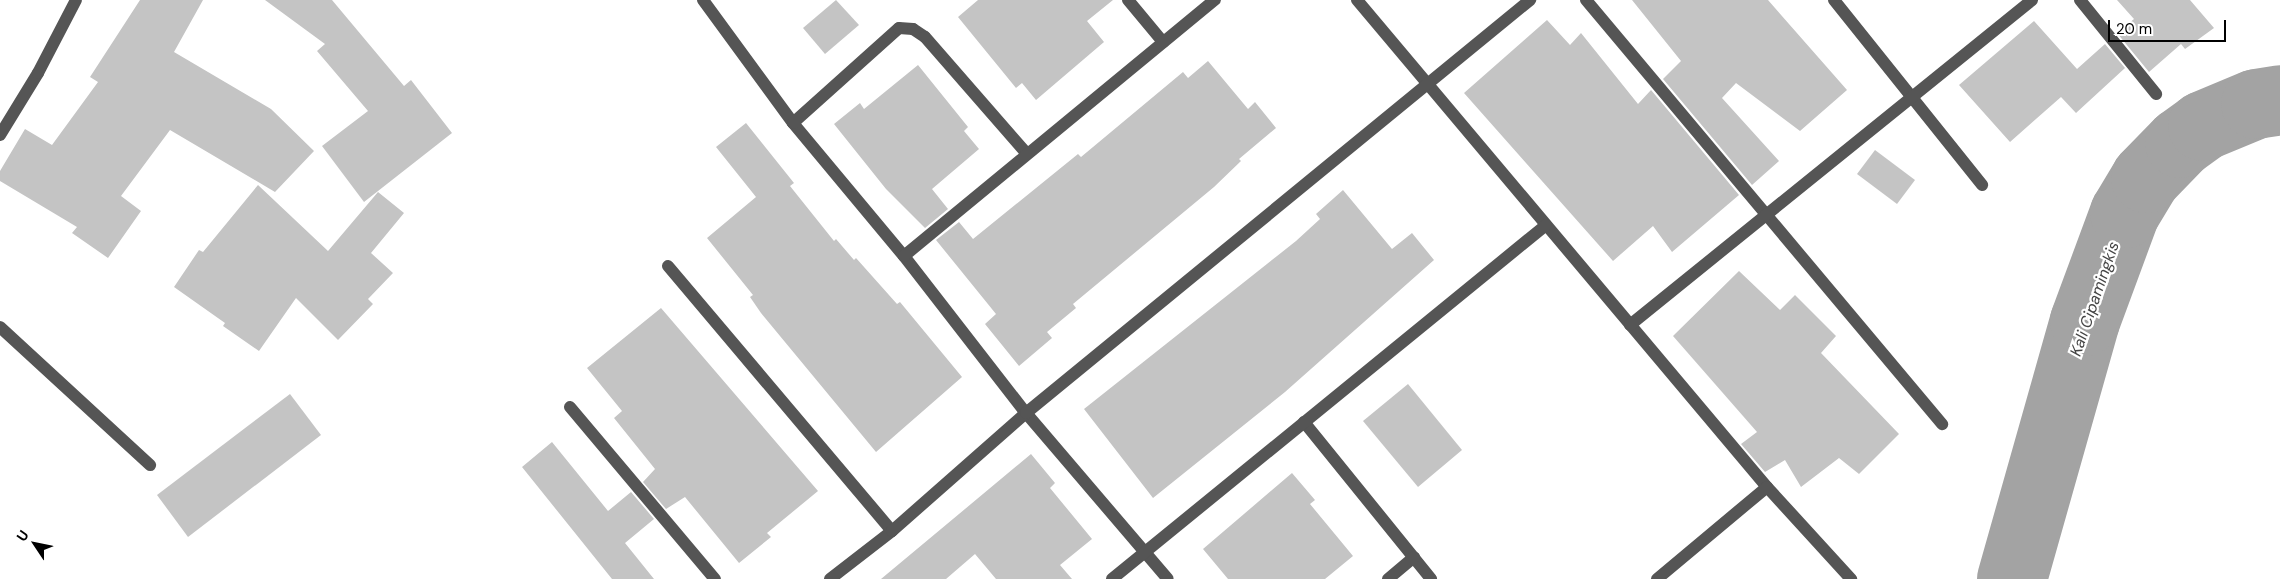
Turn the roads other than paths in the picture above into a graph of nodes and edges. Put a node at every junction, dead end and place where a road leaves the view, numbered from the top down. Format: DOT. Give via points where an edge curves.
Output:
graph roads {
  1 [pos="76,0"];
  2 [pos="704,0"];
  3 [pos="1128,0"];
  4 [pos="1214,0"];
  5 [pos="1357,0"];
  6 [pos="1530,0"];
  7 [pos="1586,0"];
  8 [pos="1834,0"];
  9 [pos="2032,0"];
  10 [pos="2080,0"];
  11 [pos="1163,42"];
  12 [pos="1428,83"];
  13 [pos="2156,94"];
  14 [pos="1912,97"];
  15 [pos="793,123"];
  16 [pos="0,135"];
  17 [pos="1027,154"];
  18 [pos="1982,185"];
  19 [pos="1766,215"];
  20 [pos="1546,225"];
  21 [pos="904,256"];
  22 [pos="668,266"];
  23 [pos="1630,325"];
  24 [pos="0,327"];
  25 [pos="570,407"];
  26 [pos="1026,413"];
  27 [pos="1304,422"];
  28 [pos="1942,424"];
  29 [pos="150,465"];
  30 [pos="1767,487"];
  31 [pos="892,531"];
  32 [pos="1145,553"];
  33 [pos="1414,557"];
  34 [pos="715,579"];
  35 [pos="830,579"];
  36 [pos="1112,579"];
  37 [pos="1168,579"];
  38 [pos="1388,579"];
  39 [pos="1431,579"];
  40 [pos="1657,579"];
  41 [pos="1851,579"];
  1 -- 16 [label="street" via="38,73"];
  2 -- 15 [label="street"];
  3 -- 11 [label="street"];
  4 -- 11 [label="street"];
  5 -- 12 [label="street"];
  6 -- 12 [label="street"];
  7 -- 19 [label="street"];
  8 -- 14 [label="street"];
  9 -- 14 [label="street"];
  10 -- 13 [label="street"];
  11 -- 17 [label="street"];
  12 -- 20 [label="street"];
  12 -- 26 [label="street"];
  14 -- 18 [label="street"];
  14 -- 19 [label="street"];
  15 -- 17 [label="street" via="899,28 913,29 925,37"];
  15 -- 21 [label="street"];
  17 -- 21 [label="street"];
  19 -- 23 [label="street"];
  19 -- 28 [label="street"];
  20 -- 23 [label="street"];
  20 -- 27 [label="street"];
  21 -- 26 [label="street"];
  22 -- 31 [label="street"];
  23 -- 30 [label="street"];
  24 -- 29 [label="street"];
  25 -- 34 [label="street"];
  26 -- 31 [label="street"];
  26 -- 32 [label="street"];
  27 -- 32 [label="street"];
  27 -- 33 [label="street"];
  30 -- 40 [label="street"];
  30 -- 41 [label="street"];
  31 -- 35 [label="street"];
  32 -- 36 [label="street"];
  32 -- 37 [label="street"];
  33 -- 38 [label="street"];
  33 -- 39 [label="street"];
}
